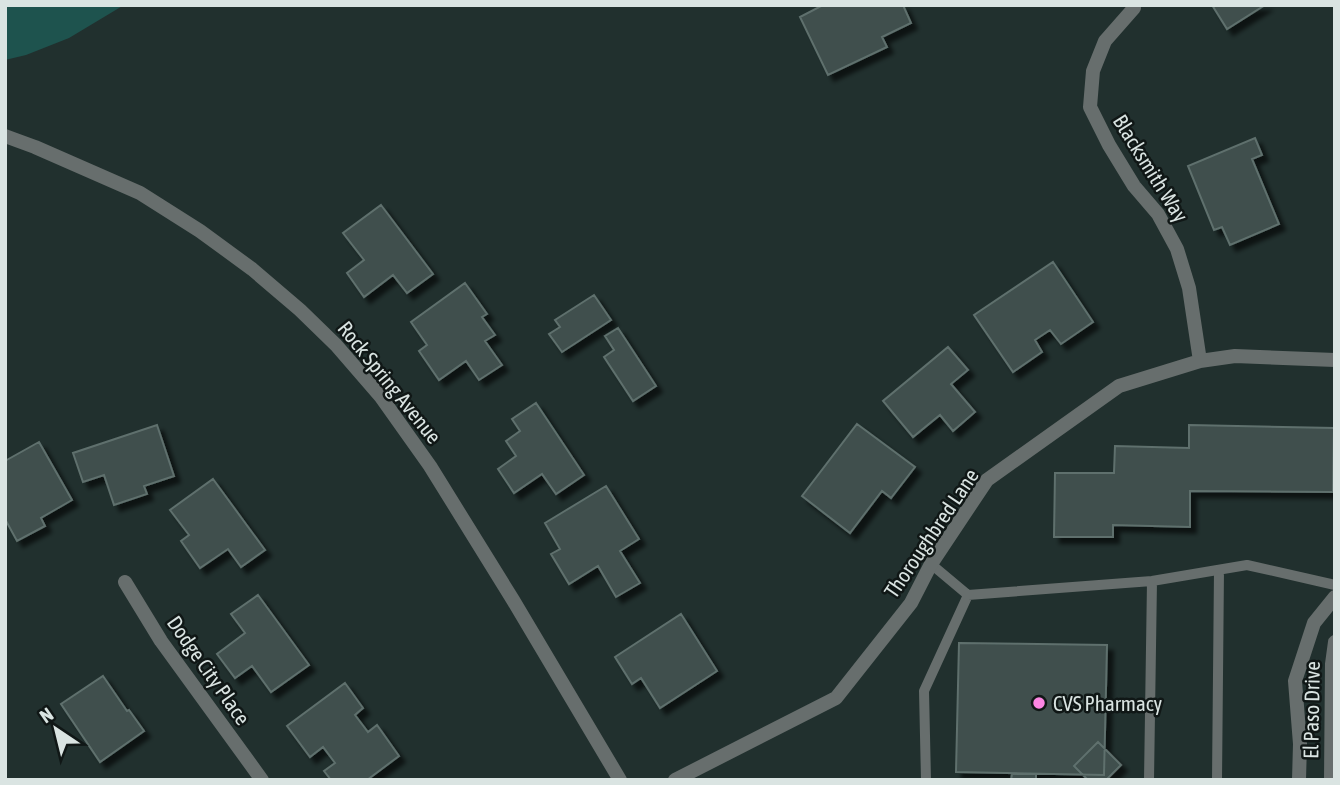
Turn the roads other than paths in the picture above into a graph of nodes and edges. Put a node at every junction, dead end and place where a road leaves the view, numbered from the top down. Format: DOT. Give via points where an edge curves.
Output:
graph roads {
  1 [pos="1134,8"];
  2 [pos="5,136"];
  3 [pos="1335,360"];
  4 [pos="1200,361"];
  5 [pos="931,564"];
  6 [pos="1219,570"];
  7 [pos="1152,581"];
  8 [pos="125,582"];
  9 [pos="1335,585"];
  10 [pos="968,595"];
  11 [pos="1335,597"];
  12 [pos="1335,642"];
  13 [pos="262,780"];
  14 [pos="620,780"];
  15 [pos="675,780"];
  16 [pos="926,780"];
  17 [pos="1149,780"];
  18 [pos="1217,780"];
  19 [pos="1299,780"];
  20 [pos="1331,780"];
  1 -- 4 [label="street, Blacksmith Way" via="1105,41 1093,71 1090,107 1134,186 1158,214 1177,248 1189,288"];
  2 -- 14 [label="street, Rock Spring Avenue" via="140,193 252,270 336,345 430,466"];
  3 -- 4 [label="street, Thoroughbred Lane" via="1235,356"];
  4 -- 5 [label="street, Thoroughbred Lane" via="1119,386 987,480"];
  5 -- 10 [label="lane"];
  5 -- 15 [label="street, Thoroughbred Lane" via="911,603 836,698"];
  6 -- 7 [label="lane"];
  6 -- 9 [label="lane" via="1247,565"];
  6 -- 18 [label="lane"];
  7 -- 10 [label="lane"];
  7 -- 17 [label="lane"];
  8 -- 13 [label="street, Dodge City Place"];
  10 -- 16 [label="lane" via="924,691"];
  11 -- 19 [label="street, El Paso Drive" via="1314,623 1295,681"];
  12 -- 20 [label="street, El Paso Drive"];
}
